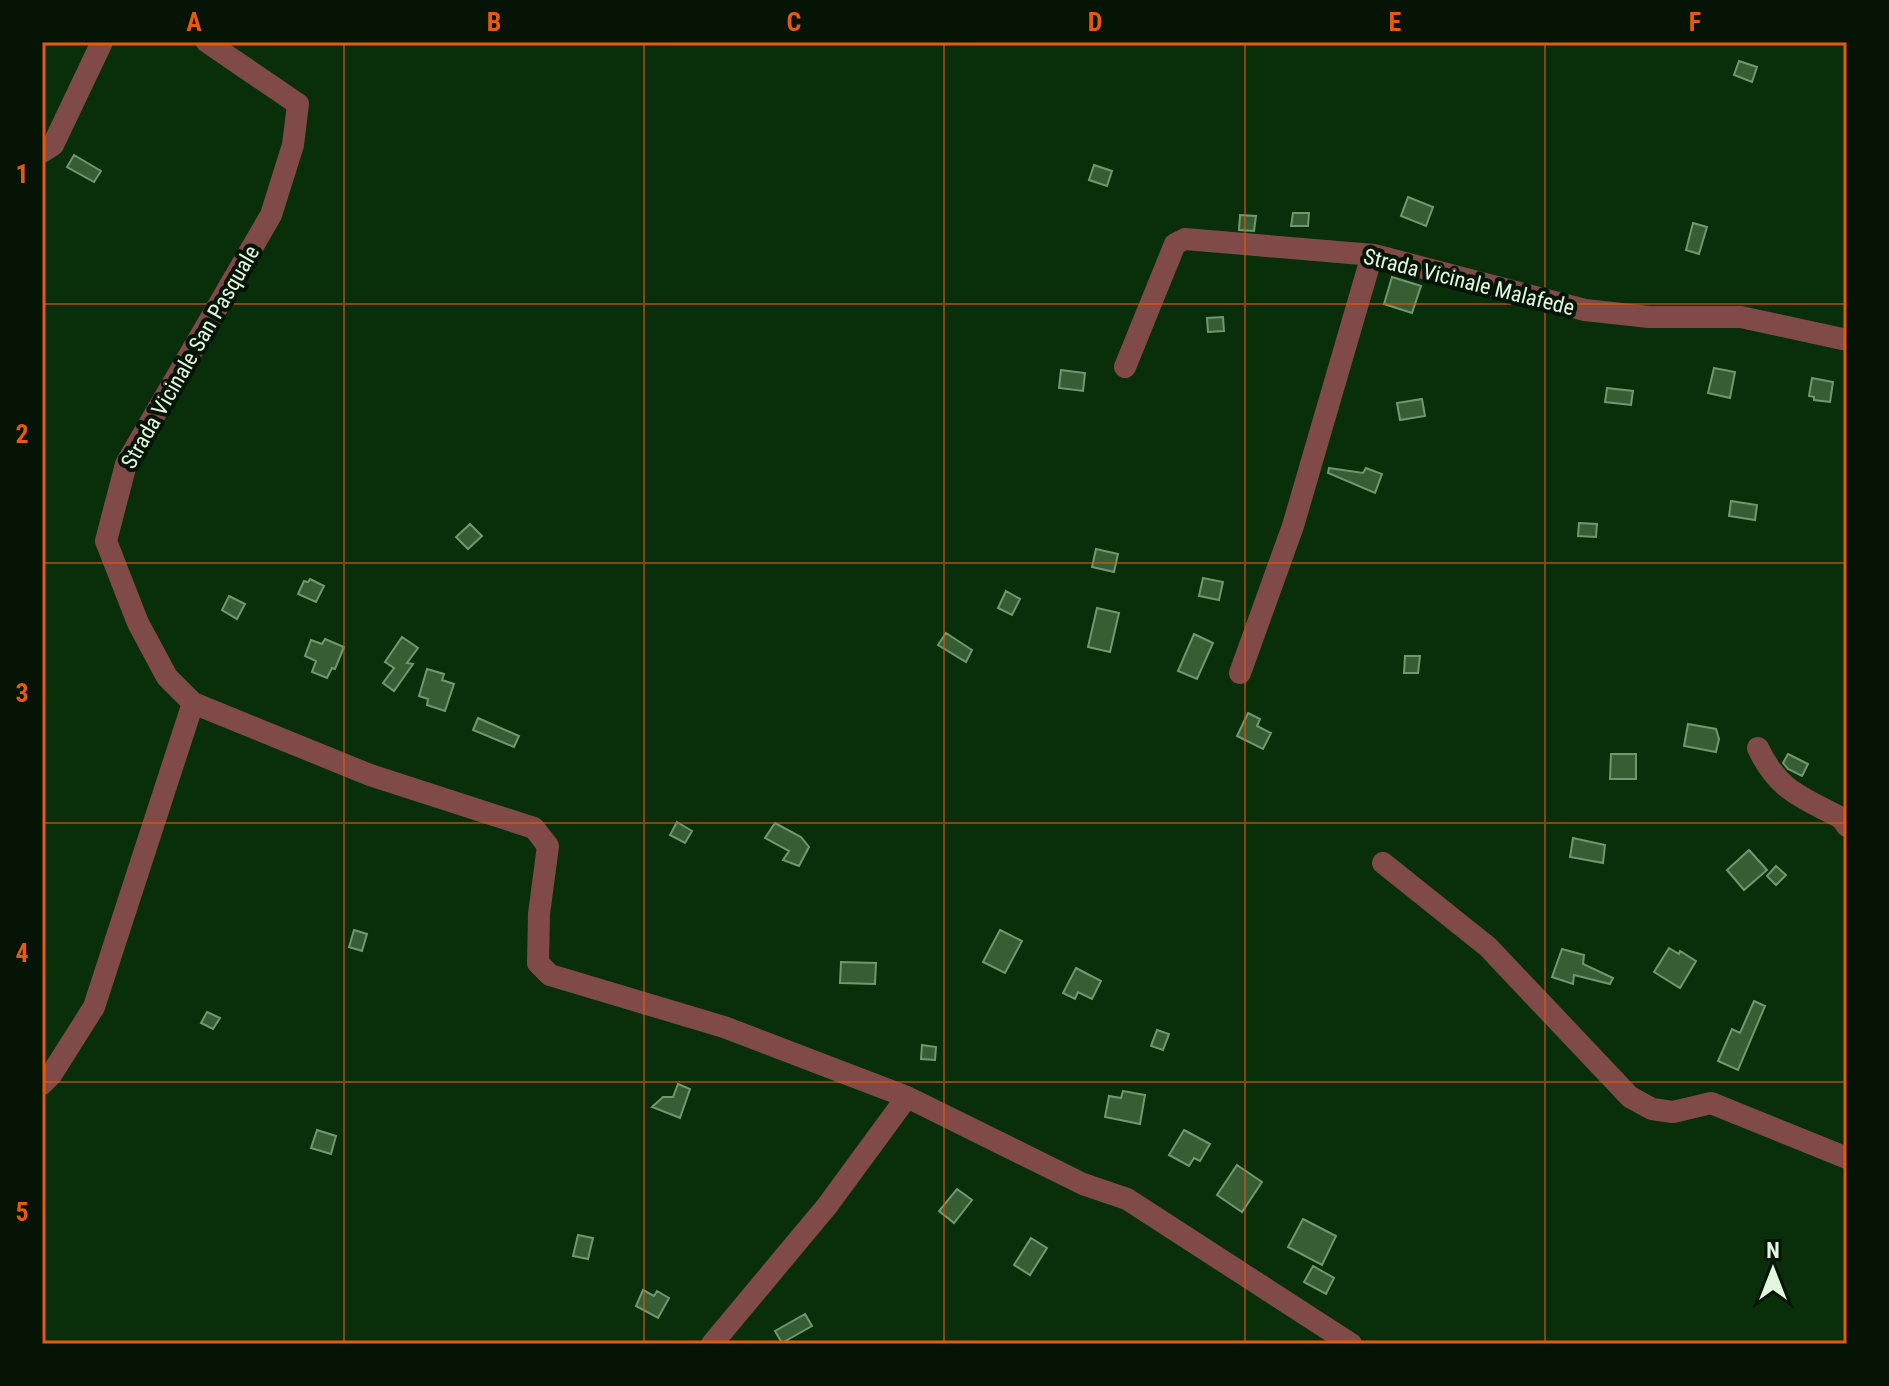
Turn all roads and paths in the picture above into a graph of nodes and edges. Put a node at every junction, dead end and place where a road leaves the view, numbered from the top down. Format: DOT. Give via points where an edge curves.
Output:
graph roads {
  1 [pos="102,42"];
  2 [pos="207,42"];
  3 [pos="42,152"];
  4 [pos="1372,255"];
  5 [pos="1847,340"];
  6 [pos="1125,367"];
  7 [pos="1240,673"];
  8 [pos="193,703"];
  9 [pos="1758,748"];
  10 [pos="1847,826"];
  11 [pos="1383,863"];
  12 [pos="42,1084"];
  13 [pos="907,1097"];
  14 [pos="1847,1158"];
  15 [pos="712,1344"];
  16 [pos="1351,1344"];
  1 -- 3 [label="street" via="53,145"];
  2 -- 8 [label="street, Strada Vicinale San Pasquale" via="298,104 293,145 271,215 126,464 106,541 138,623 167,677"];
  4 -- 5 [label="street, Strada Vicinale Malafede" via="1585,310 1649,317 1741,317"];
  4 -- 6 [label="street, Strada Vicinale Malafede" via="1185,239 1175,244"];
  4 -- 7 [label="street" via="1293,526"];
  8 -- 12 [label="street" via="94,1007"];
  8 -- 13 [label="street" via="370,775 534,828 548,846 538,963 550,975 724,1027"];
  9 -- 10 [label="street" via="1785,788"];
  11 -- 14 [label="street" via="1488,947 1630,1097 1652,1109 1673,1112 1711,1103"];
  13 -- 15 [label="street" via="827,1206"];
  13 -- 16 [label="street" via="1083,1184 1127,1199"];
}
